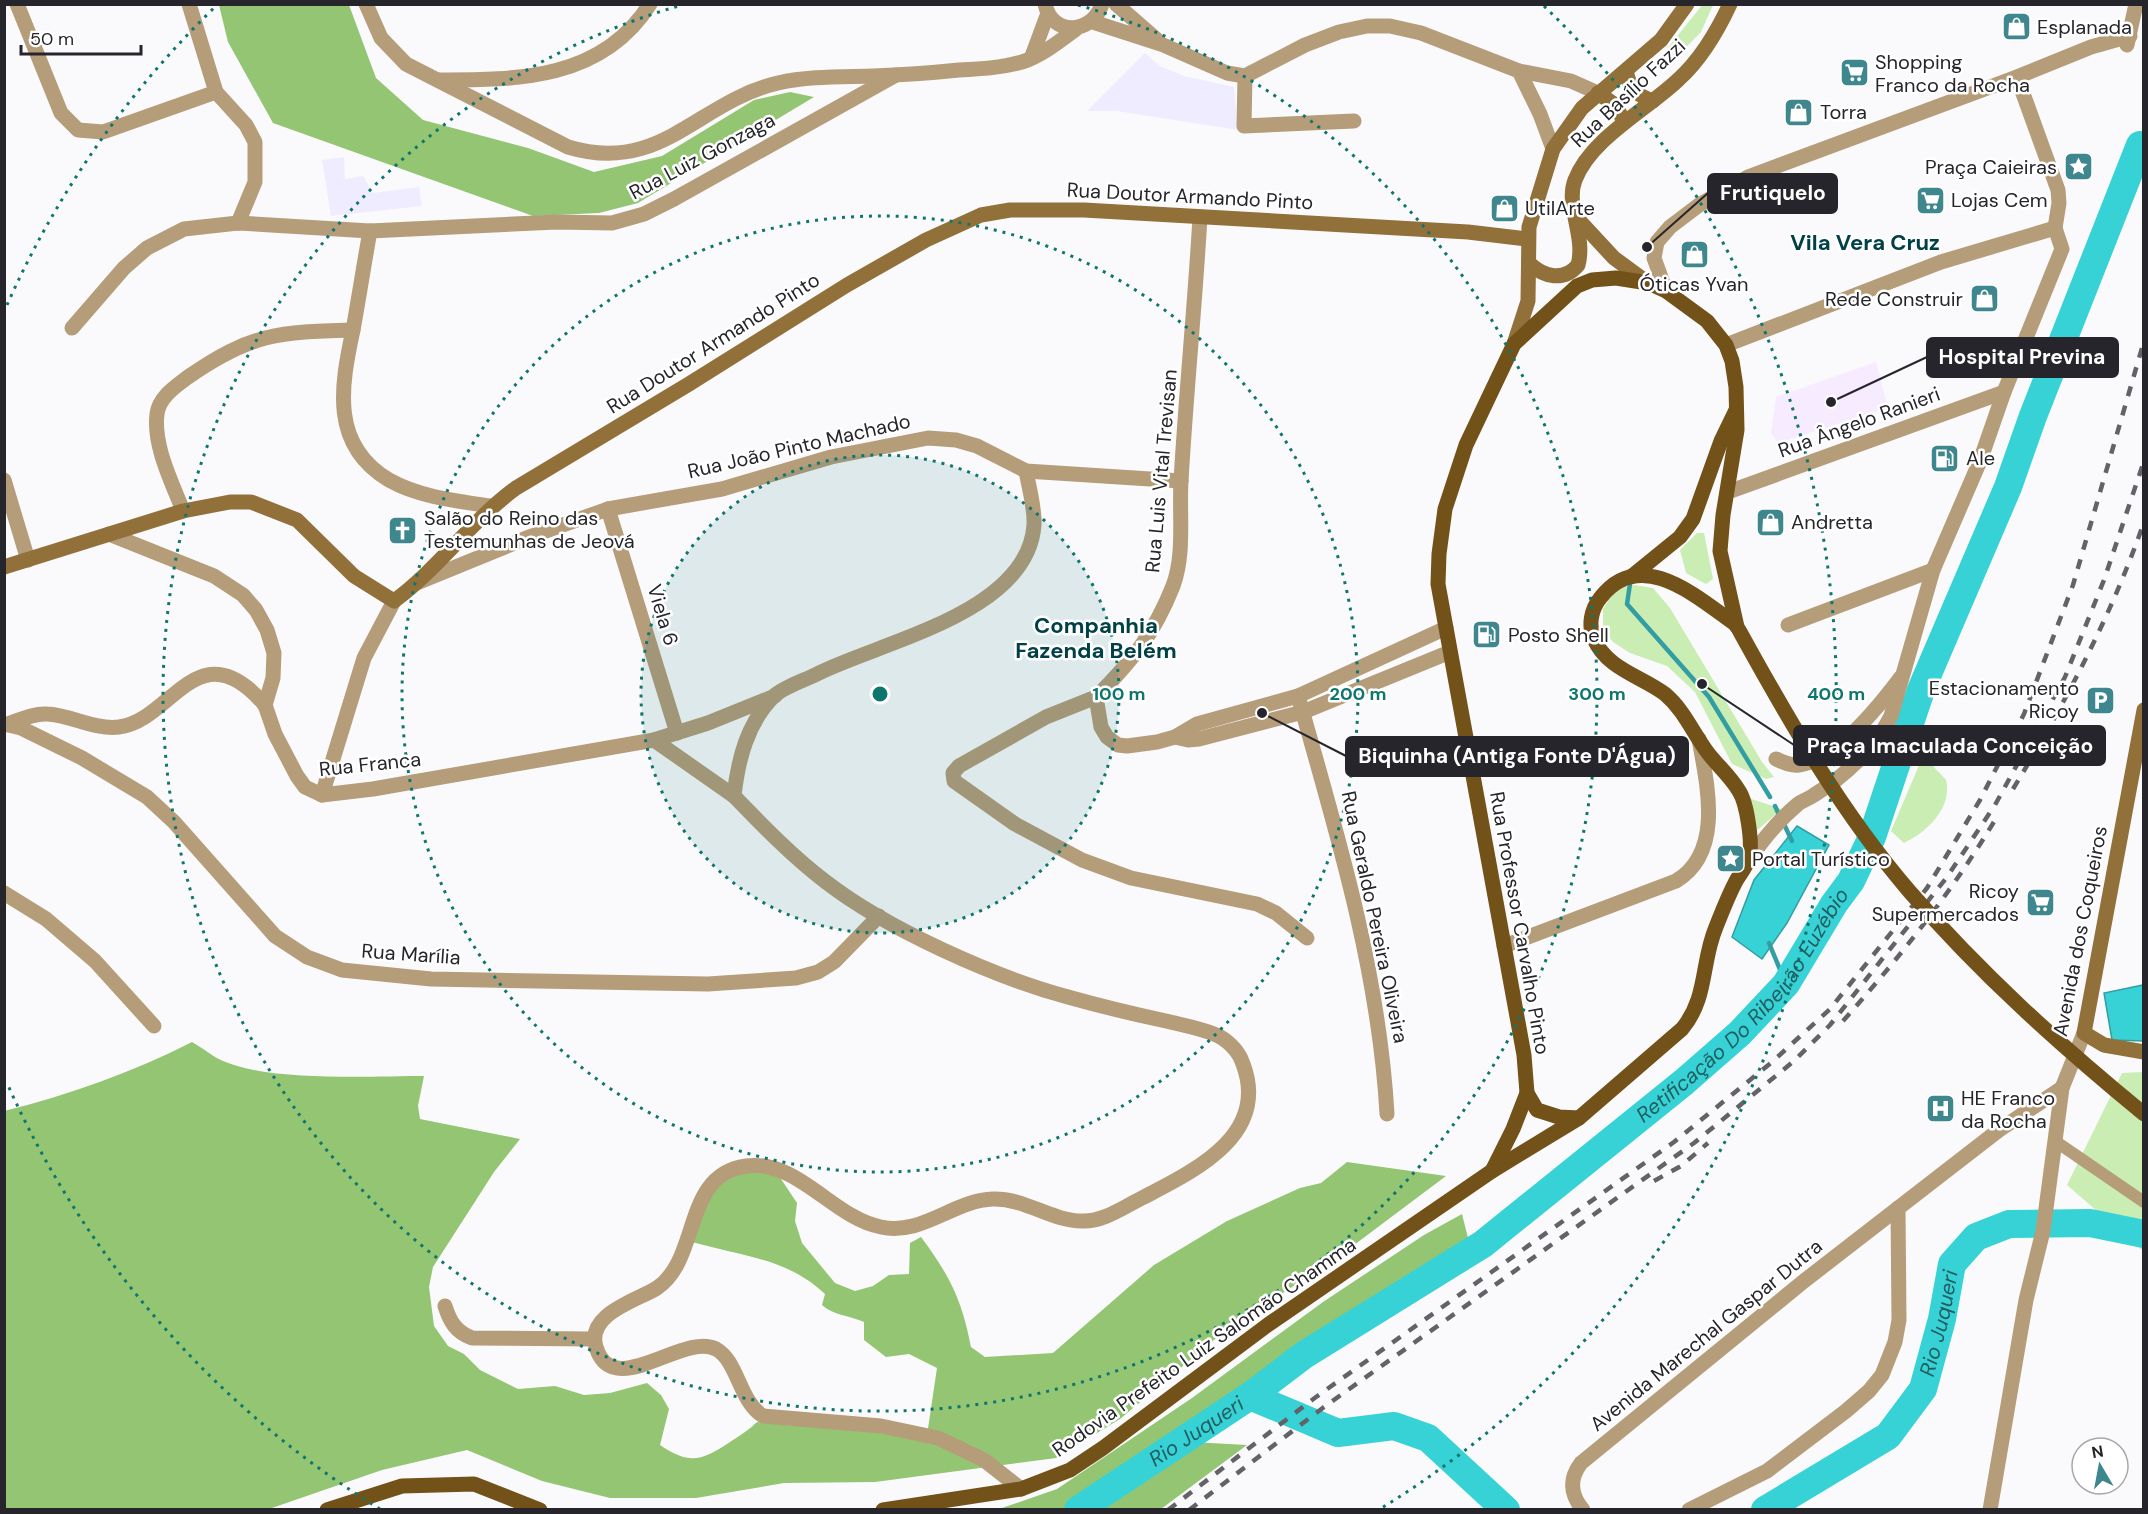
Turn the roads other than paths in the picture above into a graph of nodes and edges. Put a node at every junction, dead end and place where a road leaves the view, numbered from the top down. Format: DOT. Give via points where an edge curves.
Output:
graph roads {
  1 [pos="17,4"];
  2 [pos="189,4"];
  3 [pos="366,4"];
  4 [pos="650,4"];
  5 [pos="1102,4"];
  6 [pos="1116,4"];
  7 [pos="1687,4"];
  8 [pos="1730,4"];
  9 [pos="2136,4"];
  10 [pos="1045,8"];
  11 [pos="1093,22"];
  12 [pos="1076,29"];
  13 [pos="1161,44"];
  14 [pos="1032,56"];
  15 [pos="1519,71"];
  16 [pos="1626,71"];
  17 [pos="896,75"];
  18 [pos="1245,76"];
  19 [pos="2017,77"];
  20 [pos="438,80"];
  21 [pos="216,92"];
  22 [pos="1598,93"];
  23 [pos="1653,100"];
  24 [pos="1354,120"];
  25 [pos="1624,121"];
  26 [pos="1553,149"];
  27 [pos="1200,217"];
  28 [pos="1576,217"];
  29 [pos="238,223"];
  30 [pos="2055,228"];
  31 [pos="370,231"];
  32 [pos="1527,238"];
  33 [pos="1530,264"];
  34 [pos="1648,283"];
  35 [pos="1666,291"];
  36 [pos="72,328"];
  37 [pos="353,330"];
  38 [pos="1514,344"];
  39 [pos="1726,345"];
  40 [pos="2004,392"];
  41 [pos="1737,408"];
  42 [pos="1026,471"];
  43 [pos="4,480"];
  44 [pos="1181,481"];
  45 [pos="1728,492"];
  46 [pos="490,506"];
  47 [pos="608,509"];
  48 [pos="183,511"];
  49 [pos="109,534"];
  50 [pos="28,560"];
  51 [pos="4,567"];
  52 [pos="1934,570"];
  53 [pos="1632,576"];
  54 [pos="419,582"];
  55 [pos="394,601"];
  56 [pos="1788,625"];
  57 [pos="1737,627"];
  58 [pos="1446,628"];
  59 [pos="1450,652"];
  60 [pos="1905,672"];
  61 [pos="775,696"];
  62 [pos="1298,696"];
  63 [pos="1096,697"];
  64 [pos="265,705"];
  65 [pos="2144,710"];
  66 [pos="1303,712"];
  67 [pos="6,724"];
  68 [pos="677,734"];
  69 [pos="1175,737"];
  70 [pos="1699,739"];
  71 [pos="654,740"];
  72 [pos="1776,759"];
  73 [pos="322,795"];
  74 [pos="734,796"];
  75 [pos="1749,860"];
  76 [pos="4,893"];
  77 [pos="879,916"];
  78 [pos="1307,938"];
  79 [pos="1504,946"];
  80 [pos="154,1026"];
  81 [pos="2084,1033"];
  82 [pos="2144,1052"];
  83 [pos="2062,1088"];
  84 [pos="1527,1093"];
  85 [pos="1387,1114"];
  86 [pos="2144,1114"];
  87 [pos="1579,1119"];
  88 [pos="2055,1141"];
  89 [pos="1492,1171"];
  90 [pos="2144,1202"];
  91 [pos="1898,1208"];
  92 [pos="445,1306"];
  93 [pos="594,1339"];
  94 [pos="1021,1490"];
  95 [pos="327,1509"];
  96 [pos="540,1509"];
  97 [pos="883,1509"];
  98 [pos="1583,1509"];
  99 [pos="1689,1509"];
  100 [pos="1990,1509"];
  1 -- 21 [label="street" via="61,113 78,130 103,132"];
  2 -- 21 [label="street"];
  3 -- 20 [label="street" via="391,51 406,64"];
  4 -- 20 [label="street" via="615,45 583,62 506,80"];
  5 -- 11 [label="street"];
  6 -- 13 [label="street"];
  7 -- 16 [label="main road, Rua Basílio Fazzi" via="1661,40"];
  8 -- 23 [label="main road, Rua Basílio Fazzi" via="1702,53 1681,78"];
  9 -- 19 [label="street" via="2128,42 2091,47"];
  10 -- 12 [label="street" via="1058,25"];
  10 -- 14 [label="street"];
  11 -- 12 [label="street"];
  11 -- 13 [label="street"];
  12 -- 14 [label="street"];
  13 -- 18 [label="street" via="1197,62"];
  14 -- 17 [label="street" via="1005,67"];
  15 -- 18 [label="street" via="1421,33 1367,26 1305,45"];
  15 -- 22 [label="street" via="1571,81"];
  15 -- 26 [label="street"];
  16 -- 22 [label="main road, Rua Basílio Fazzi"];
  16 -- 23 [label="main road" via="1635,92"];
  17 -- 20 [label="street" via="778,83 747,93 651,147 616,154 592,154 568,147"];
  17 -- 31 [label="street, Rua Luiz Gonzaga" via="644,214 612,223"];
  18 -- 24 [label="street" via="1244,126"];
  19 -- 30 [label="street" via="2058,190"];
  19 -- 35 [label="street" via="1748,177 1699,205 1657,242 1654,258"];
  21 -- 29 [label="street" via="246,125 255,142 255,182"];
  22 -- 25 [label="main road" via="1615,105"];
  22 -- 26 [label="main road, Rua Basílio Fazzi"];
  23 -- 25 [label="main road, Rua Basílio Fazzi"];
  25 -- 28 [label="main road, Rua Basílio Fazzi" via="1575,177 1572,196"];
  26 -- 32 [label="main road, Rua Basílio Fazzi"];
  27 -- 32 [label="main road, Rua Doutor Armando Pinto" via="1468,231"];
  27 -- 44 [label="street, Rua Luis Vital Trevisan"];
  27 -- 46 [label="main road, Rua Doutor Armando Pinto" via="1084,210 1010,210 981,215 926,240 847,285"];
  28 -- 33 [label="main road, Rua Basílio Fazzi" via="1580,258 1573,271 1550,276"];
  28 -- 34 [label="main road" via="1614,258"];
  29 -- 31 [label="street, Rua Luiz Gonzaga"];
  29 -- 36 [label="street, Rua Luiz Gonzaga" via="184,230 147,248 124,268"];
  30 -- 39 [label="street" via="1941,262"];
  30 -- 40 [label="street" via="2062,249"];
  31 -- 37 [label="street"];
  32 -- 33 [label="main road, Rua Basílio Fazzi"];
  33 -- 38 [label="main road, Rua Professor Carvalho Pinto" via="1526,310"];
  34 -- 35 [label="main road"];
  34 -- 38 [label="main road" via="1602,278 1577,286"];
  35 -- 39 [label="main road" via="1707,321"];
  37 -- 46 [label="street" via="344,367 346,425 354,446 371,468 391,481 437,498"];
  37 -- 48 [label="street" via="286,332 263,337 213,360 166,395 157,413 157,430 164,462"];
  38 -- 58 [label="main road, Rua Professor Carvalho Pinto" via="1466,445 1445,509 1438,584"];
  39 -- 41 [label="main road" via="1732,361"];
  40 -- 45 [label="street, Rua Ângelo Ranieri"];
  40 -- 52 [label="street"];
  41 -- 45 [label="main road"];
  41 -- 53 [label="main road" via="1720,441 1694,519 1680,537"];
  42 -- 44 [label="street"];
  42 -- 47 [label="street, Rua João Pinto Machado" via="977,446 928,438 831,457 722,489"];
  42 -- 61 [label="street" via="1034,524 1030,546 1025,561 1001,588 960,615 827,669"];
  43 -- 50 [label="street"];
  44 -- 63 [label="street, Rua Luis Vital Trevisan" via="1179,557 1174,584 1136,655"];
  45 -- 57 [label="main road" via="1720,551"];
  46 -- 54 [label="main road, Rua Doutor Armando Pinto"];
  47 -- 54 [label="street, Rua João Pinto Machado"];
  47 -- 68 [label="street, Viela 6"];
  48 -- 49 [label="main road"];
  48 -- 55 [label="main road" via="230,502 251,502 276,510 297,520 354,576"];
  49 -- 50 [label="main road"];
  49 -- 64 [label="street" via="214,576 256,610 274,653 273,678"];
  50 -- 51 [label="main road"];
  52 -- 56 [label="street"];
  52 -- 60 [label="street"];
  53 -- 57 [label="main road" via="1650,575 1671,582"];
  53 -- 70 [label="main road" via="1602,595 1594,606 1591,619 1595,640 1610,660 1665,695"];
  54 -- 55 [label="main road, Rua Doutor Armando Pinto"];
  55 -- 73 [label="street" via="364,658"];
  57 -- 86 [label="main road, bridge" via="1786,716 1829,783 1909,891 2010,999"];
  58 -- 59 [label="main road, Rua Professor Carvalho Pinto"];
  58 -- 62 [label="street"];
  59 -- 66 [label="street"];
  59 -- 79 [label="main road, Rua Professor Carvalho Pinto"];
  60 -- 72 [label="street" via="1877,709 1831,750 1797,766"];
  60 -- 75 [label="street" via="1894,707 1873,744 1838,777 1799,803"];
  61 -- 68 [label="street, Rua Franca"];
  61 -- 74 [label="street" via="751,728 742,749"];
  62 -- 66 [label="street, Rua Geraldo Pereira Oliveira"];
  62 -- 69 [label="street" via="1197,724"];
  63 -- 69 [label="street" via="1101,727 1118,745 1141,745"];
  63 -- 78 [label="street" via="1046,717 959,766 953,773 954,781 1015,824 1082,860 1131,878 1257,904 1276,913"];
  64 -- 67 [label="street" via="237,681 206,676 185,684 145,716 121,727 107,728 48,714"];
  64 -- 73 [label="street, Rua Franca" via="297,776 305,786"];
  65 -- 81 [label="main road, Avenida dos Coqueiros"];
  66 -- 69 [label="street" via="1199,739"];
  66 -- 85 [label="street, Rua Geraldo Pereira Oliveira" via="1355,906 1384,1055"];
  67 -- 77 [label="street, Rua Marília" via="82,758 147,797 275,936 307,957 342,970 431,979 708,984 796,978 818,972 834,962"];
  68 -- 71 [label="street, Rua Franca"];
  70 -- 75 [label="main road" via="1741,793 1749,833"];
  70 -- 79 [label="street" via="1711,806 1694,868 1676,881"];
  71 -- 73 [label="street, Rua Franca"];
  71 -- 74 [label="street"];
  74 -- 77 [label="street" via="826,883"];
  75 -- 87 [label="main road, Rodovia Prefeito Luiz Salomão Chamma" via="1713,933 1695,1014"];
  76 -- 80 [label="street" via="46,919 95,961"];
  77 -- 93 [label="street" via="1016,981 1215,1034 1237,1052 1247,1080 1246,1112 1237,1130 1207,1163 1106,1216 1085,1221 1012,1200 991,1199 967,1204 919,1225 877,1227 783,1172 744,1166 710,1185 670,1277 606,1316"];
  79 -- 84 [label="main road, Rua Professor Carvalho Pinto"];
  81 -- 82 [label="main road" via="2104,1045"];
  81 -- 83 [label="street, Avenida dos Coqueiros"];
  83 -- 88 [label="street, Avenida dos Coqueiros"];
  83 -- 91 [label="street, Avenida Marechal Gaspar Dutra" via="1999,1130"];
  84 -- 87 [label="main road" via="1537,1110"];
  84 -- 89 [label="main road, Rua Professor Carvalho Pinto"];
  87 -- 89 [label="main road, Rodovia Prefeito Luiz Salomão Chamma"];
  88 -- 90 [label="street"];
  88 -- 100 [label="street, Avenida dos Coqueiros"];
  89 -- 94 [label="main road, Rodovia Prefeito Luiz Salomão Chamma" via="1269,1324 1103,1448 1070,1470"];
  91 -- 98 [label="street, Avenida Marechal Gaspar Dutra" via="1581,1463 1572,1484"];
  91 -- 99 [label="street" via="1899,1320 1882,1375 1846,1411 1767,1472"];
  92 -- 93 [label="street" via="456,1329 472,1338"];
  93 -- 94 [label="street" via="603,1362 622,1368 711,1347 721,1353 746,1399 763,1416 881,1426 938,1438 984,1460"];
  94 -- 97 [label="main road, Rodovia Prefeito Luiz Salomão Chamma"];
  95 -- 96 [label="main road" via="402,1486 474,1484"];
}
